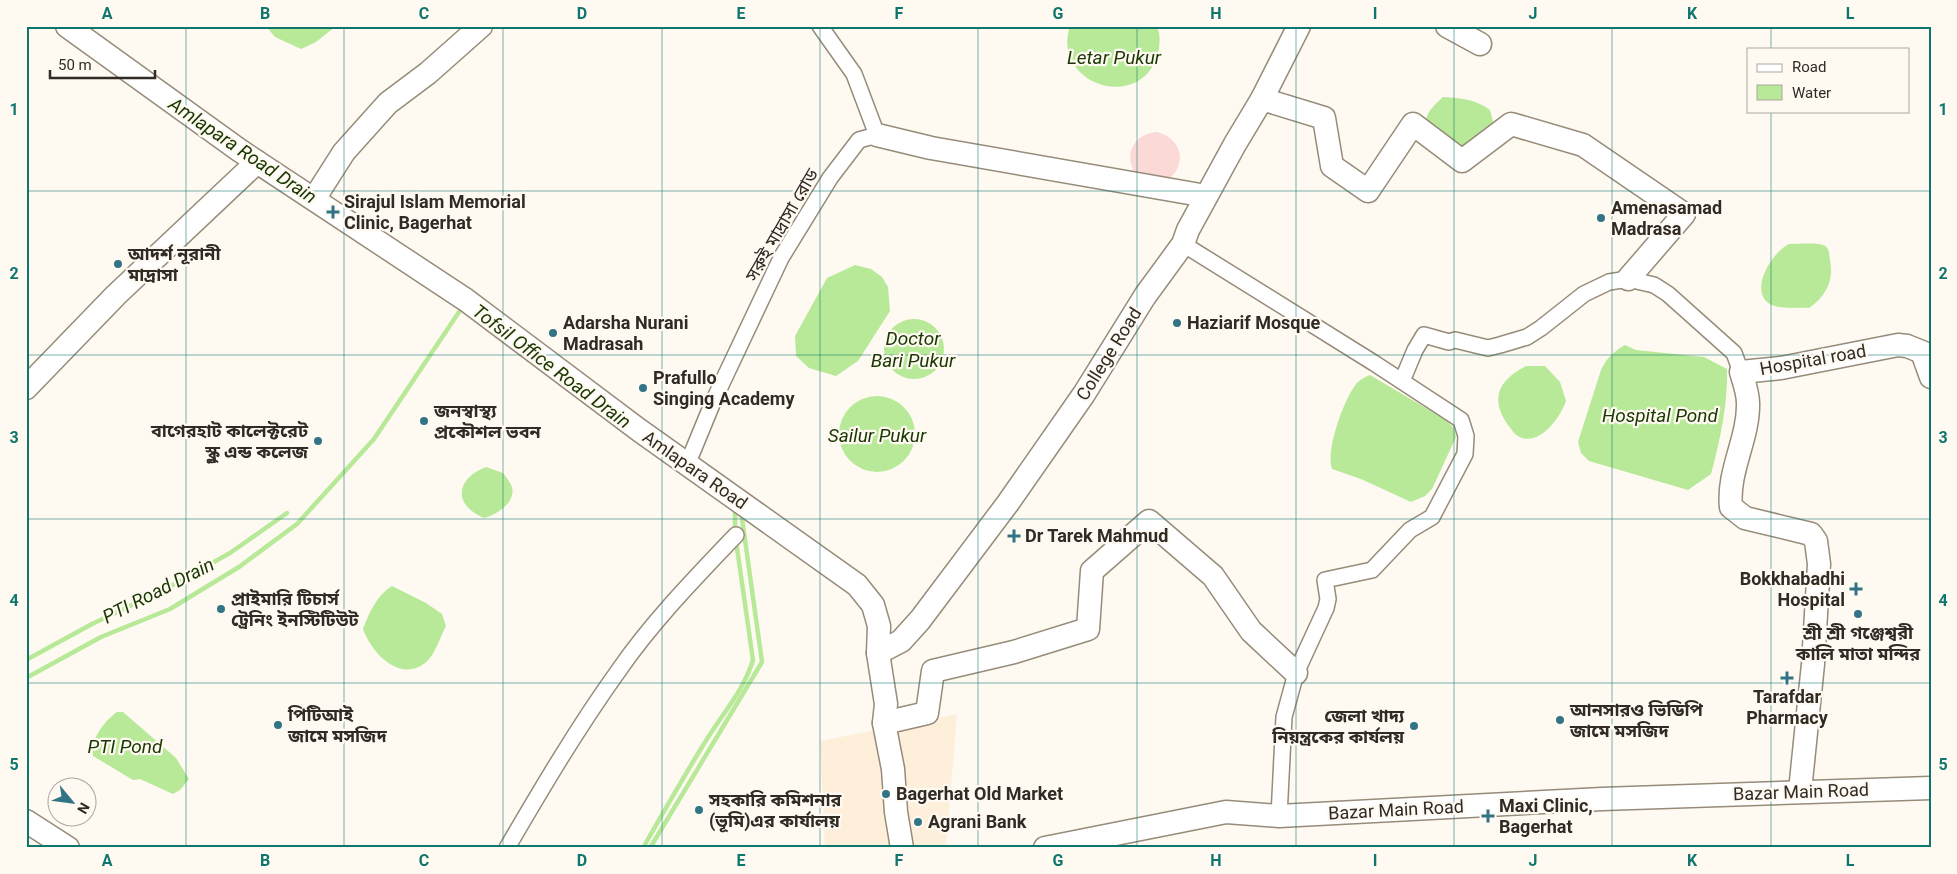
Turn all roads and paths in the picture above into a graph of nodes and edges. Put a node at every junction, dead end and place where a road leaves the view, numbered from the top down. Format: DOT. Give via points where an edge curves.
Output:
graph roads {
  1 [pos="67,26"];
  2 [pos="481,26"];
  3 [pos="820,26"];
  4 [pos="1278,26"];
  5 [pos="1300,26"];
  6 [pos="1447,26"];
  7 [pos="1480,44"];
  8 [pos="1287,48"];
  9 [pos="1262,99"];
  10 [pos="877,135"];
  11 [pos="257,162"];
  12 [pos="1206,196"];
  13 [pos="314,199"];
  14 [pos="1183,244"];
  15 [pos="1628,279"];
  16 [pos="1741,372"];
  17 [pos="1931,377"];
  18 [pos="1402,381"];
  19 [pos="26,388"];
  20 [pos="687,465"];
  21 [pos="736,535"];
  22 [pos="878,653"];
  23 [pos="1296,674"];
  24 [pos="884,723"];
  25 [pos="1931,788"];
  26 [pos="1800,791"];
  27 [pos="1279,816"];
  28 [pos="26,821"];
  29 [pos="68,848"];
  30 [pos="507,848"];
  31 [pos="902,848"];
  32 [pos="1045,848"];
  1 -- 11 [label="street, Amlapara Road"];
  2 -- 13 [label="street" via="388,103 344,152"];
  3 -- 10 [label="street" via="854,74"];
  4 -- 8 [label="street"];
  5 -- 8 [label="street, College Road"];
  6 -- 7 [label="street"];
  8 -- 9 [label="street, College Road"];
  9 -- 12 [label="street, College Road"];
  9 -- 15 [label="street" via="1324,118 1332,166 1368,192 1413,124 1462,161 1510,124 1583,145 1684,214"];
  10 -- 12 [label="street" via="930,148"];
  10 -- 20 [label="street, সরুই মাদ্রাসা রোড" via="858,140 830,178 781,258"];
  11 -- 13 [label="street, Amlapara Road"];
  11 -- 19 [label="street" via="116,295"];
  12 -- 14 [label="street, College Road"];
  13 -- 20 [label="street, Amlapara Road" via="466,300"];
  14 -- 18 [label="street"];
  14 -- 22 [label="street, College Road" via="1145,296 1084,394 965,562 901,640"];
  15 -- 16 [label="street" via="1654,285 1668,294 1734,353"];
  15 -- 18 [label="street" via="1609,282 1584,294 1541,328 1500,345 1488,348 1424,335"];
  16 -- 17 [label="street, Hospital road" via="1782,368 1898,345 1922,352"];
  16 -- 26 [label="street, Hospital road" via="1749,400 1733,476 1731,507 1745,518 1811,534 1816,541 1819,564 1813,664"];
  18 -- 23 [label="street" via="1461,420 1466,436 1465,454 1432,517 1410,530 1372,570 1325,580 1326,608"];
  20 -- 22 [label="street, Amlapara Road" via="857,585 873,605 878,626"];
  21 -- 30 [label="street" via="677,596 619,670"];
  22 -- 24 [label="street, Amlapara Road" via="886,704"];
  23 -- 24 [label="street" via="1251,631 1213,576 1150,521 1092,571 1088,629 1014,652 933,671 927,713"];
  23 -- 27 [label="street" via="1284,716"];
  24 -- 31 [label="street, Amlapara Road"];
  25 -- 26 [label="street, Bazar Main Road"];
  26 -- 27 [label="street, Bazar Main Road"];
  27 -- 32 [label="street, Bazar Main Road" via="1226,812"];
  28 -- 29 [label="street"];
}
